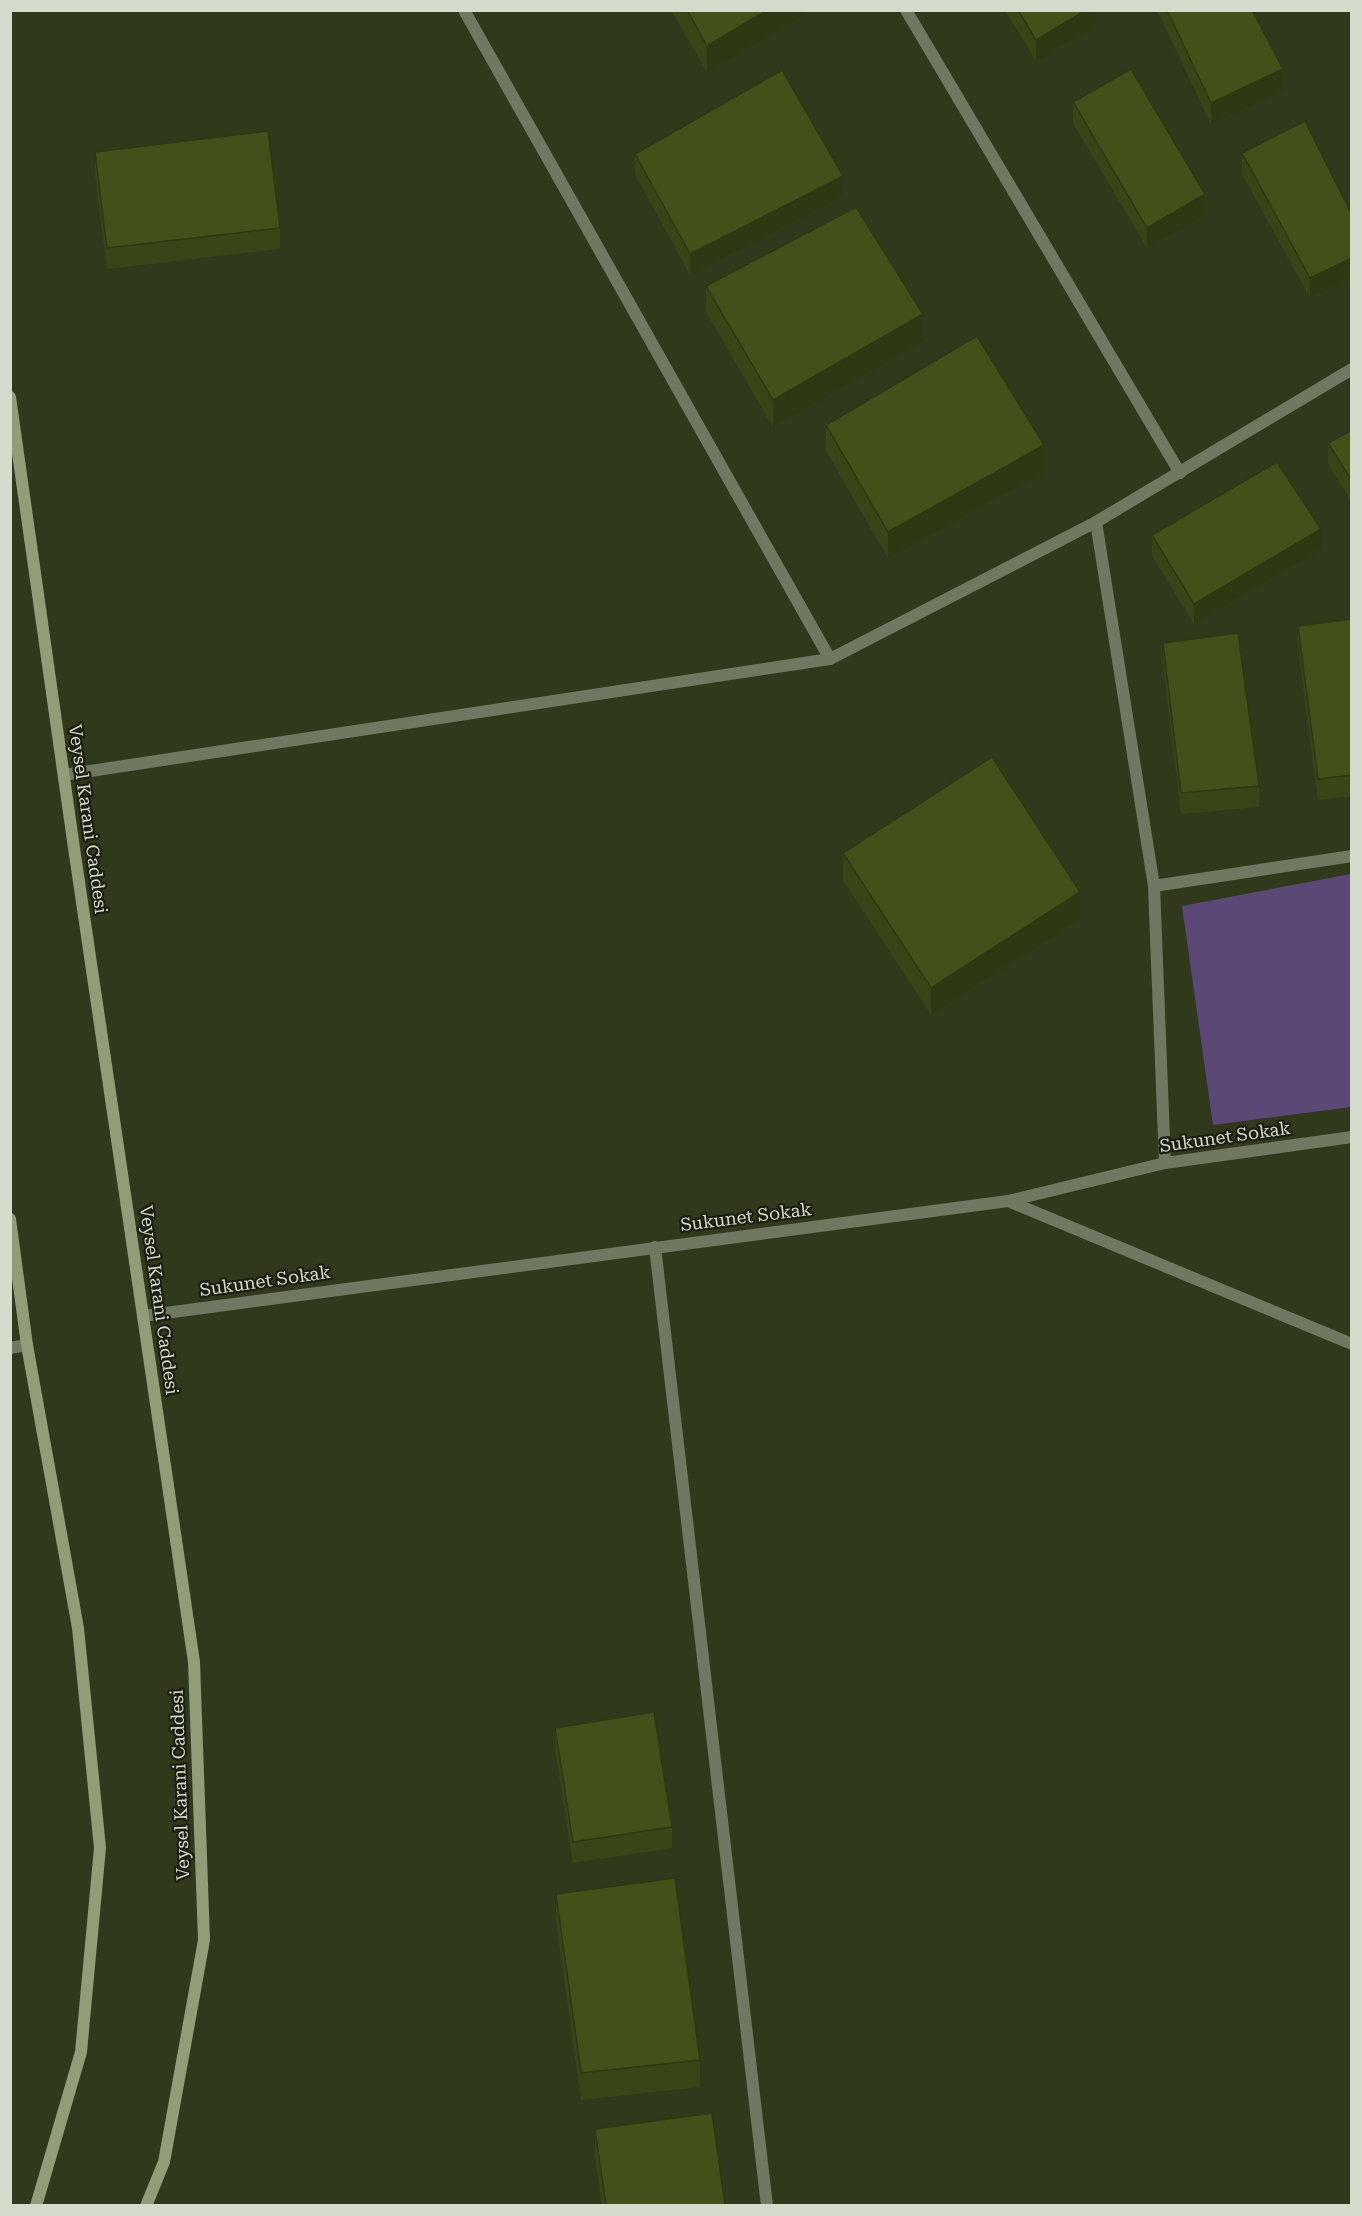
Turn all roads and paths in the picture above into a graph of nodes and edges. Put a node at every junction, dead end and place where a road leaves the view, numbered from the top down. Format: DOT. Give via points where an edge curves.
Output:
graph roads {
  1 [pos="464,10"];
  2 [pos="906,10"];
  3 [pos="1352,369"];
  4 [pos="10,397"];
  5 [pos="1180,472"];
  6 [pos="1096,522"];
  7 [pos="830,659"];
  8 [pos="64,775"];
  9 [pos="1352,856"];
  10 [pos="1154,886"];
  11 [pos="1352,1137"];
  12 [pos="1165,1163"];
  13 [pos="1008,1201"];
  14 [pos="10,1219"];
  15 [pos="655,1247"];
  16 [pos="143,1316"];
  17 [pos="1352,1344"];
  18 [pos="27,1345"];
  19 [pos="10,1347"];
  20 [pos="36,2205"];
  21 [pos="146,2205"];
  22 [pos="767,2205"];
  1 -- 7 [label="street"];
  2 -- 5 [label="street"];
  3 -- 5 [label="street"];
  4 -- 8 [label="main road, Veysel Karani Caddesi"];
  5 -- 6 [label="street"];
  6 -- 7 [label="street"];
  6 -- 10 [label="street"];
  7 -- 8 [label="street"];
  8 -- 16 [label="main road, Veysel Karani Caddesi"];
  9 -- 10 [label="street"];
  10 -- 12 [label="street"];
  11 -- 12 [label="street, Sukunet Sokak"];
  12 -- 13 [label="street, Sukunet Sokak"];
  13 -- 15 [label="street, Sukunet Sokak"];
  13 -- 17 [label="street"];
  14 -- 18 [label="main road"];
  15 -- 16 [label="street, Sukunet Sokak"];
  15 -- 22 [label="street"];
  16 -- 21 [label="main road, Veysel Karani Caddesi" via="194,1662 204,1940 164,2162"];
  18 -- 19 [label="street"];
  18 -- 20 [label="main road" via="78,1628 100,1848 81,2052"];
}
